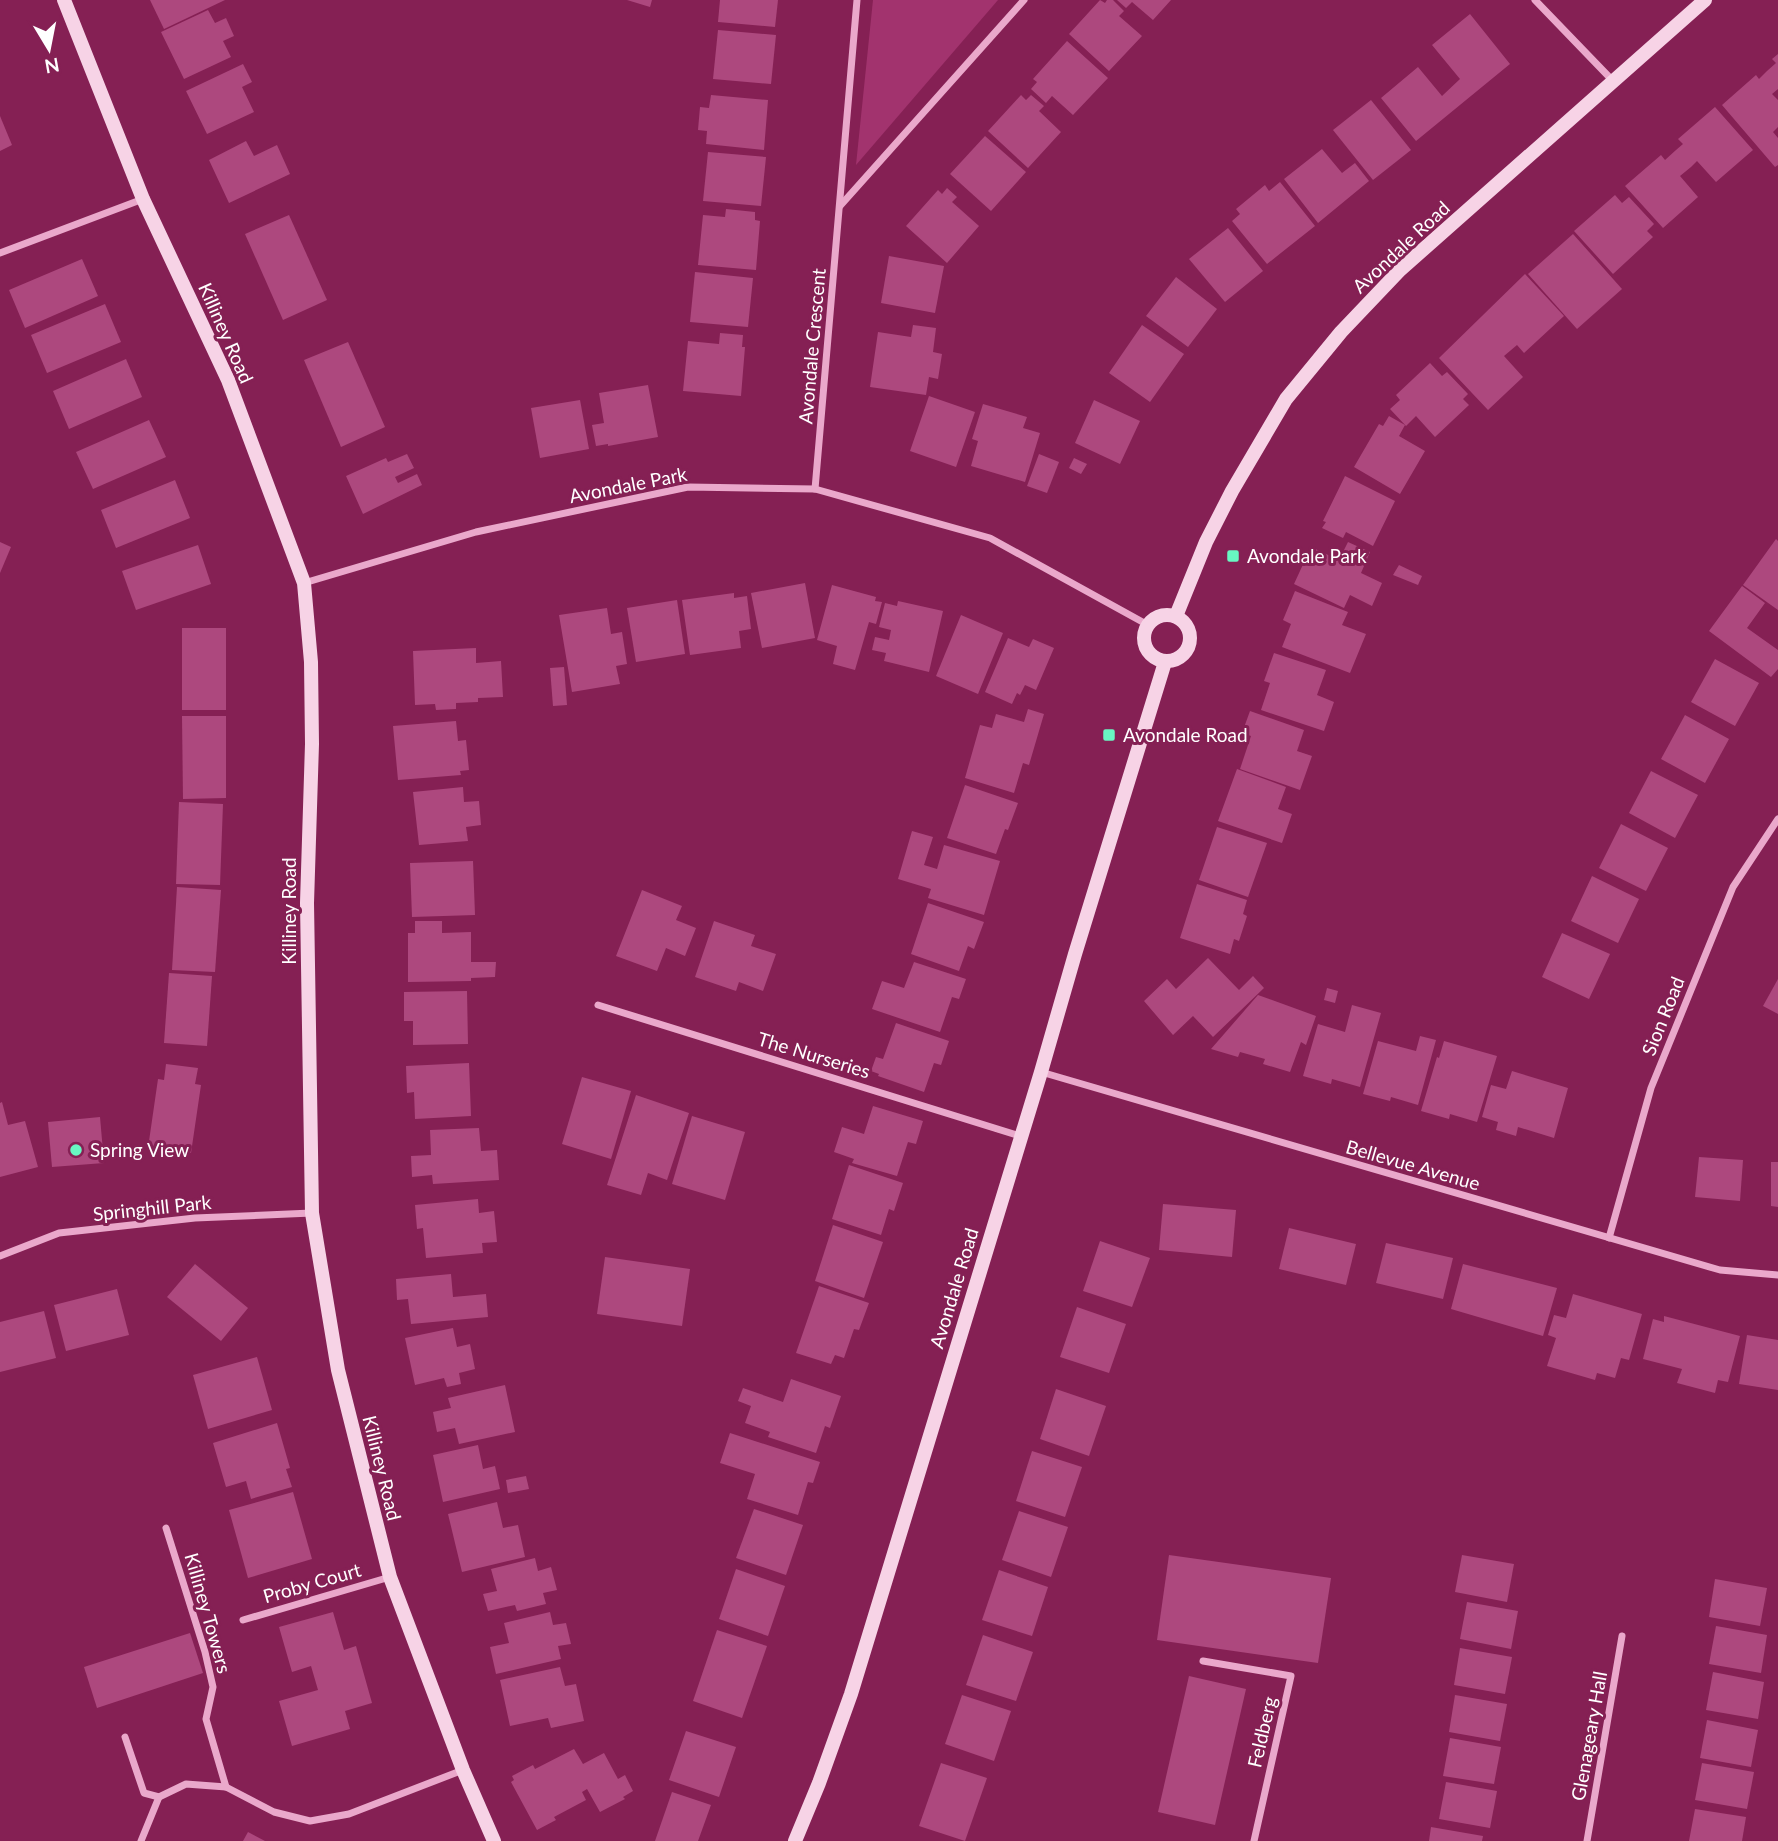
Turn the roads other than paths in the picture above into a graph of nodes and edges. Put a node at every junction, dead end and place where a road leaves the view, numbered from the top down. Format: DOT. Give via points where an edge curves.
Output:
graph roads {
  1 [pos="64,0"];
  2 [pos="858,0"];
  3 [pos="1024,0"];
  4 [pos="1535,0"];
  5 [pos="1705,0"];
  6 [pos="1614,82"];
  7 [pos="143,199"];
  8 [pos="840,206"];
  9 [pos="0,253"];
  10 [pos="815,489"];
  11 [pos="304,583"];
  12 [pos="1172,615"];
  13 [pos="1148,625"];
  14 [pos="1165,662"];
  15 [pos="1778,819"];
  16 [pos="598,1005"];
  17 [pos="1041,1072"];
  18 [pos="1020,1136"];
  19 [pos="312,1213"];
  20 [pos="1609,1238"];
  21 [pos="0,1256"];
  22 [pos="1778,1275"];
  23 [pos="166,1528"];
  24 [pos="390,1577"];
  25 [pos="243,1619"];
  26 [pos="1622,1636"];
  27 [pos="1203,1661"];
  28 [pos="125,1737"];
  29 [pos="463,1770"];
  30 [pos="226,1787"];
  31 [pos="159,1797"];
  32 [pos="141,1841"];
  33 [pos="494,1841"];
  34 [pos="795,1841"];
  35 [pos="1254,1841"];
  36 [pos="1587,1841"];
  1 -- 7 [label="street, Killiney Road"];
  2 -- 8 [label="street, Avondale Crescent"];
  3 -- 8 [label="street"];
  4 -- 6 [label="street"];
  5 -- 6 [label="street, Avondale Road"];
  6 -- 12 [label="street, Avondale Road" via="1400,270 1341,332 1286,399 1227,501"];
  7 -- 9 [label="street"];
  7 -- 11 [label="street, Killiney Road" via="228,380"];
  8 -- 10 [label="street, Avondale Crescent"];
  10 -- 11 [label="street, Avondale Park" via="688,487 476,532"];
  10 -- 13 [label="street, Avondale Park" via="990,538"];
  11 -- 19 [label="street, Killiney Road" via="311,662 307,903"];
  12 -- 13 [label="street" via="1160,616"];
  12 -- 14 [label="street" via="1187,625 1191,640 1180,658"];
  13 -- 14 [label="street" via="1146,649"];
  14 -- 17 [label="street, Avondale Road"];
  15 -- 20 [label="street, Sion Road" via="1733,887 1661,1063"];
  16 -- 18 [label="street, The Nurseries"];
  17 -- 18 [label="street, Avondale Road"];
  17 -- 20 [label="street, Bellevue Avenue"];
  18 -- 34 [label="street, Avondale Road" via="851,1694"];
  19 -- 21 [label="street, Springhill Park" via="195,1218 59,1233"];
  19 -- 24 [label="street, Killiney Road" via="338,1370"];
  20 -- 22 [label="street, Bellevue Avenue" via="1720,1270"];
  23 -- 30 [label="street, Killiney Towers" via="213,1686 206,1719"];
  24 -- 25 [label="street, Proby Court"];
  24 -- 29 [label="street, Killiney Road"];
  26 -- 36 [label="street, Glenageary Hall"];
  27 -- 35 [label="street, Feldberg" via="1291,1676"];
  28 -- 31 [label="street" via="144,1793"];
  29 -- 30 [label="street" via="349,1814 310,1821 274,1812"];
  29 -- 33 [label="street, Killiney Road"];
  30 -- 31 [label="street" via="186,1784"];
  31 -- 32 [label="street"];
}
